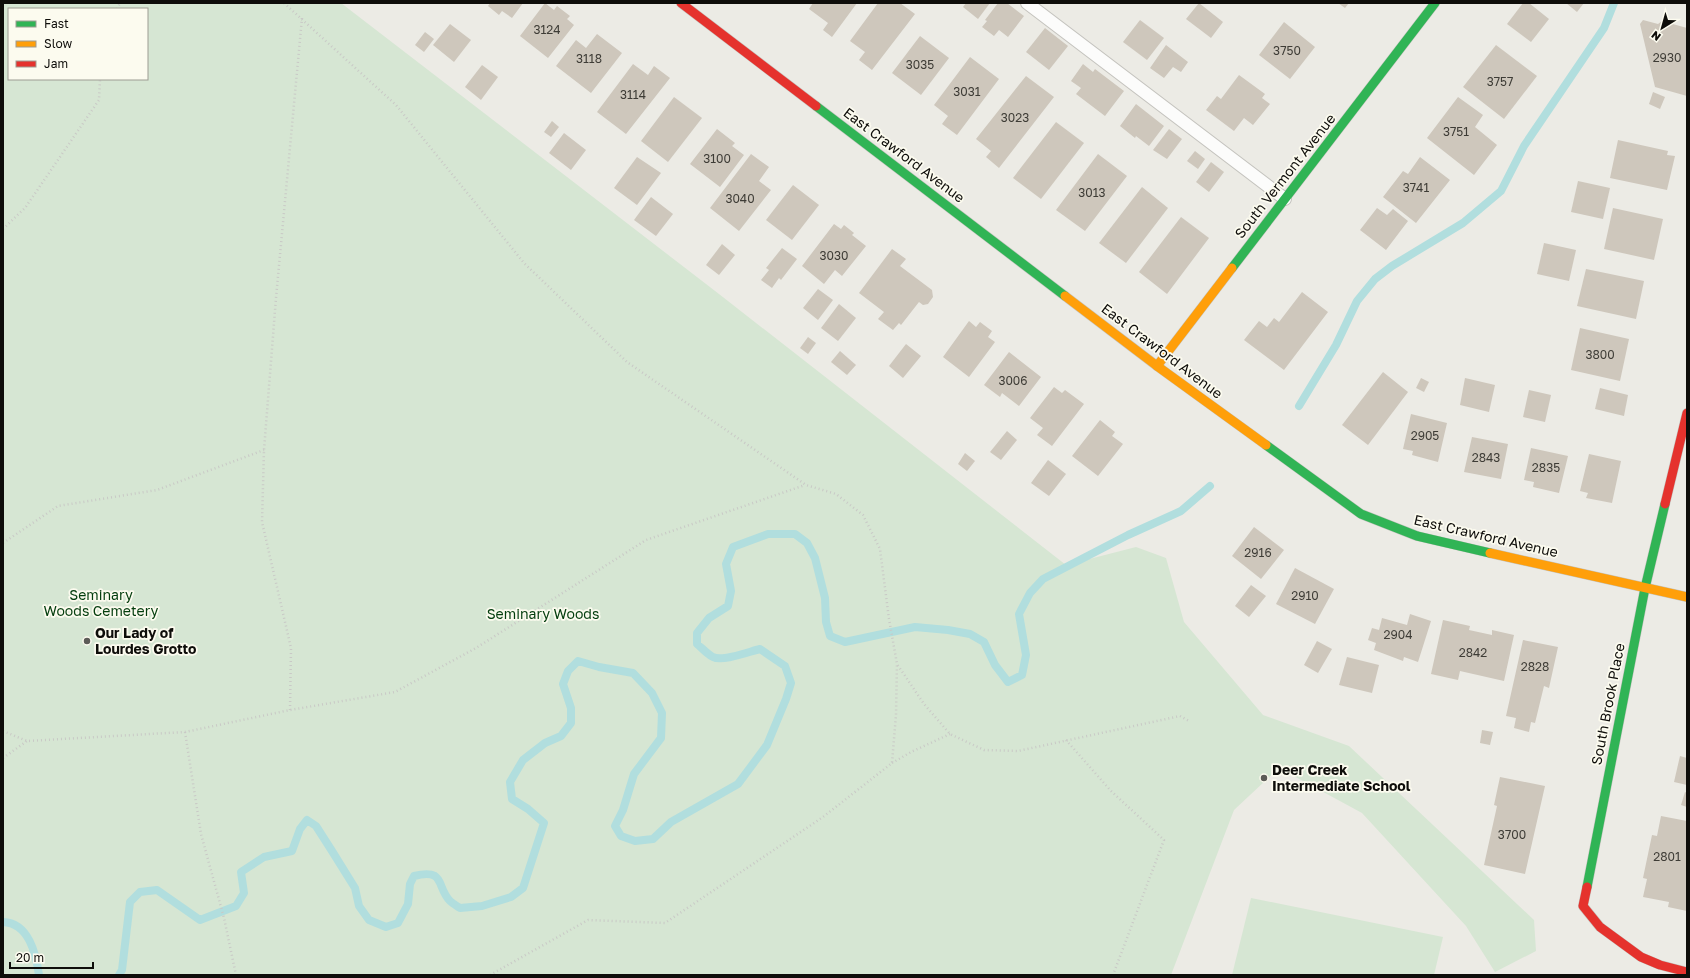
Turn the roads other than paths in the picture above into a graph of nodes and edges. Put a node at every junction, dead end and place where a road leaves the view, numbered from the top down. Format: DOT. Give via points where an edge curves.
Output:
graph roads {
  1 [pos="681,3"];
  2 [pos="1028,3"];
  3 [pos="1436,3"];
  4 [pos="1285,199"];
  5 [pos="1157,366"];
  6 [pos="1687,413"];
  7 [pos="1645,588"];
  8 [pos="1687,597"];
  9 [pos="1687,972"];
  1 -- 5 [label="street, East Crawford Avenue"];
  2 -- 4 [label="lane"];
  3 -- 4 [label="street, South Vermont Avenue"];
  4 -- 5 [label="street, South Vermont Avenue"];
  5 -- 7 [label="street, East Crawford Avenue" via="1361,514 1417,536"];
  6 -- 7 [label="street, South Brook Place"];
  7 -- 8 [label="street, East Crawford Avenue"];
  7 -- 9 [label="street, South Brook Place" via="1583,906 1600,927 1641,957"];
}
